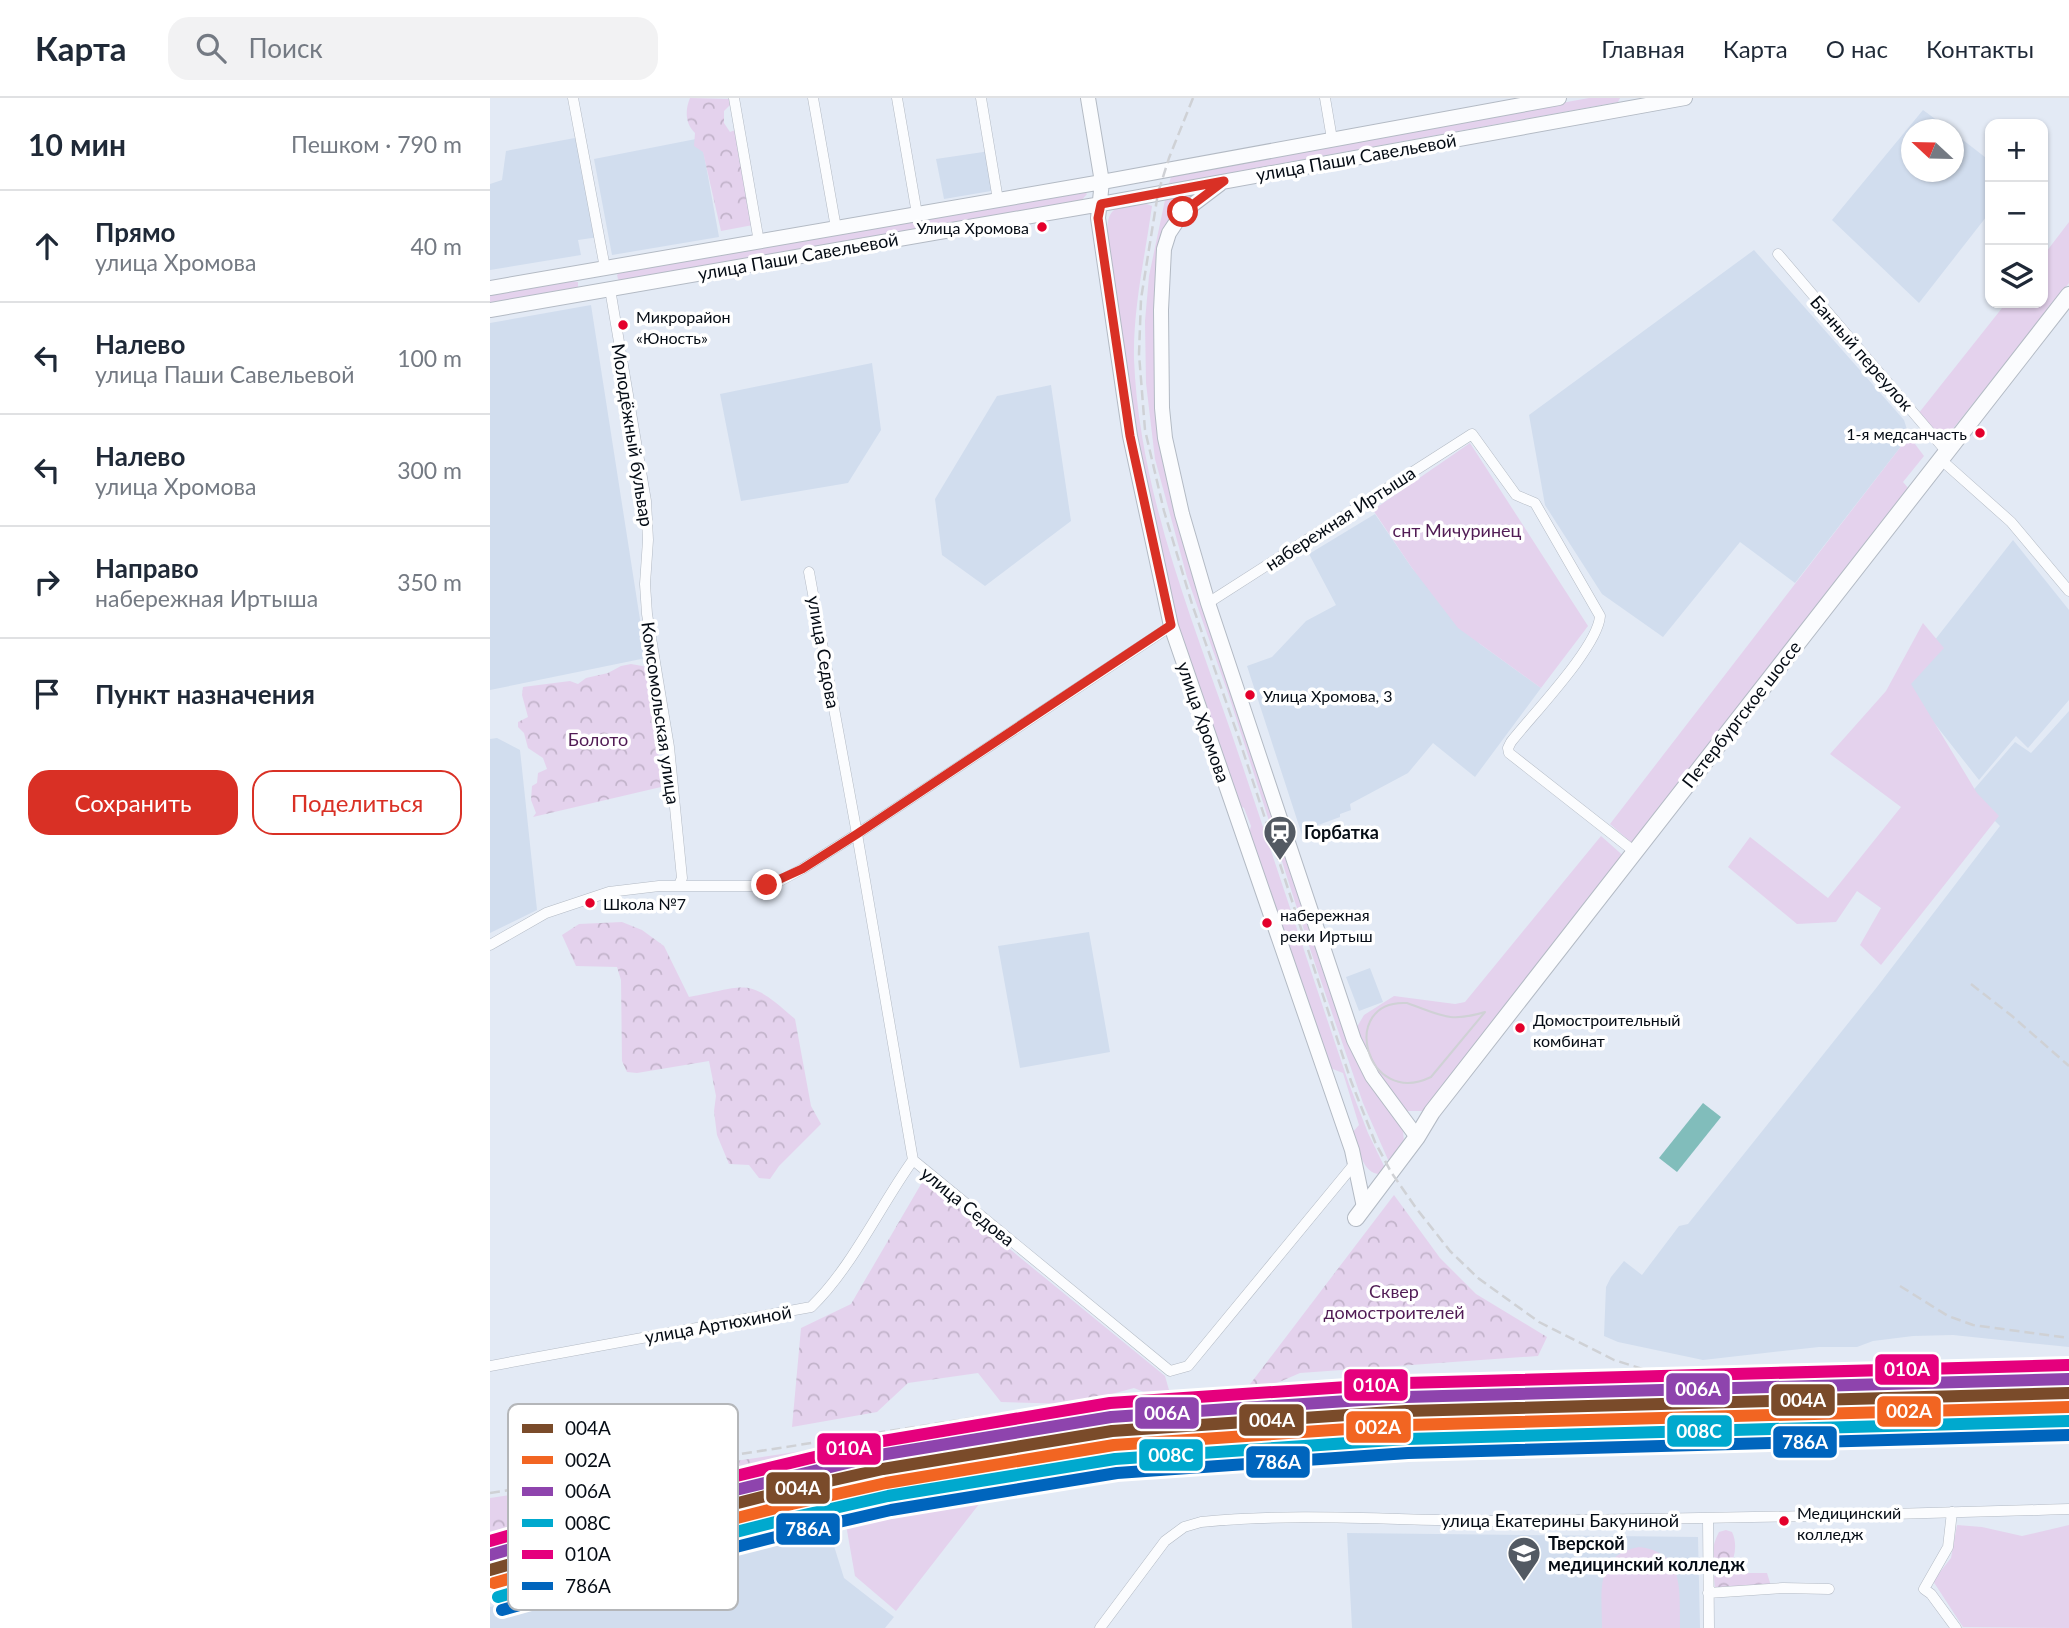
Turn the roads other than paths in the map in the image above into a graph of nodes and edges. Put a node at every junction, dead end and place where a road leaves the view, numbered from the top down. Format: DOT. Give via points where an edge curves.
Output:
graph roads {
  1 [pos="573,98"];
  2 [pos="734,98"];
  3 [pos="813,98"];
  4 [pos="897,98"];
  5 [pos="981,98"];
  6 [pos="1088,98"];
  7 [pos="1325,98"];
  8 [pos="1559,98"];
  9 [pos="1685,98"];
  10 [pos="1635,102"];
  11 [pos="1332,139"];
  12 [pos="1224,181"];
  13 [pos="1102,182"];
  14 [pos="998,200"];
  15 [pos="1101,204"];
  16 [pos="917,214"];
  17 [pos="836,228"];
  18 [pos="759,242"];
  19 [pos="1778,254"];
  20 [pos="605,268"];
  21 [pos="490,288"];
  22 [pos="610,289"];
  23 [pos="2069,295"];
  24 [pos="490,310"];
  25 [pos="2069,310"];
  26 [pos="1946,458"];
  27 [pos="648,540"];
  28 [pos="809,572"];
  29 [pos="2069,591"];
  30 [pos="1208,603"];
  31 [pos="1171,625"];
  32 [pos="857,834"];
  33 [pos="1638,854"];
  34 [pos="679,885"];
  35 [pos="490,945"];
  36 [pos="1497,1036"];
  37 [pos="1396,1109"];
  38 [pos="1432,1112"];
  39 [pos="1417,1137"];
  40 [pos="913,1160"];
  41 [pos="1356,1162"];
  42 [pos="1360,1213"];
  43 [pos="490,1366"];
  44 [pos="2069,1509"];
  45 [pos="1952,1512"];
  46 [pos="1708,1519"];
  47 [pos="1829,1589"];
  48 [pos="1708,1593"];
  49 [pos="1100,1628"];
  50 [pos="1709,1628"];
  51 [pos="1956,1628"];
  1 -- 20 [label="street"];
  2 -- 18 [label="street"];
  3 -- 17 [label="street"];
  4 -- 16 [label="street"];
  5 -- 14 [label="street"];
  6 -- 13 [label="main road, улица Хромова"];
  7 -- 11 [label="street"];
  8 -- 11 [label="main road, улица Паши Савельевой"];
  9 -- 10 [label="main road, улица Паши Савельевой"];
  10 -- 12 [label="main road, улица Паши Савельевой"];
  11 -- 13 [label="main road, улица Паши Савельевой"];
  12 -- 15 [label="main road, улица Паши Савельевой"];
  12 -- 30 [label="main road" via="1177,218 1163,258 1161,408 1182,514"];
  13 -- 14 [label="main road, улица Паши Савельевой"];
  13 -- 15 [label="main road, улица Хромова"];
  14 -- 16 [label="main road, улица Паши Савельевой"];
  15 -- 22 [label="main road, улица Паши Савельевой"];
  15 -- 31 [label="main road, улица Хромова" via="1098,218 1130,436"];
  16 -- 17 [label="main road, улица Паши Савельевой"];
  17 -- 18 [label="main road, улица Паши Савельевой"];
  18 -- 20 [label="main road, улица Паши Савельевой"];
  19 -- 26 [label="street, Банный переулок"];
  20 -- 21 [label="main road, улица Паши Савельевой"];
  20 -- 22 [label="main road"];
  22 -- 24 [label="main road, улица Паши Савельевой"];
  22 -- 27 [label="street, Молодёжный бульвар" via="646,500"];
  23 -- 26 [label="main road, Петербургское шоссе"];
  25 -- 26 [label="main road, Петербургское шоссе"];
  26 -- 29 [label="street, Банный переулок" via="2011,522"];
  26 -- 33 [label="main road, Петербургское шоссе"];
  27 -- 34 [label="street, Комсомольская улица" via="645,584 669,747"];
  28 -- 32 [label="street, улица Седова"];
  30 -- 33 [label="street, набережная Иртыша" via="1472,434 1516,495 1535,503 1600,616 1582,654 1511,742 1509,753"];
  30 -- 37 [label="main road" via="1353,1040"];
  31 -- 32 [label="street"];
  31 -- 41 [label="main road, улица Хромова"];
  32 -- 34 [label="street" via="767,885"];
  32 -- 40 [label="street, улица Седова"];
  33 -- 36 [label="main road, Петербургское шоссе"];
  34 -- 35 [label="street" via="628,889 580,900 539,916"];
  36 -- 38 [label="main road, Петербургское шоссе"];
  36 -- 39 [label="main road, Петербургское шоссе" via="1439,1117"];
  37 -- 38 [label="main road" via="1415,1118"];
  37 -- 39 [label="main road"];
  38 -- 39 [label="main road, Петербургское шоссе"];
  39 -- 42 [label="main road, Петербургское шоссе"];
  40 -- 41 [label="street, улица Седова" via="1170,1371 1188,1366"];
  40 -- 43 [label="street, улица Артюхиной" via="823,1296 811,1307"];
  41 -- 42 [label="main road, улица Хромова"];
  44 -- 45 [label="street, улица Екатерины Бакуниной"];
  45 -- 46 [label="street, улица Екатерины Бакуниной"];
  45 -- 51 [label="street" via="1948,1548 1924,1589"];
  46 -- 48 [label="street"];
  46 -- 49 [label="street, улица Екатерины Бакуниной" via="1201,1522 1168,1538"];
  47 -- 48 [label="street"];
  48 -- 50 [label="street"];
}
